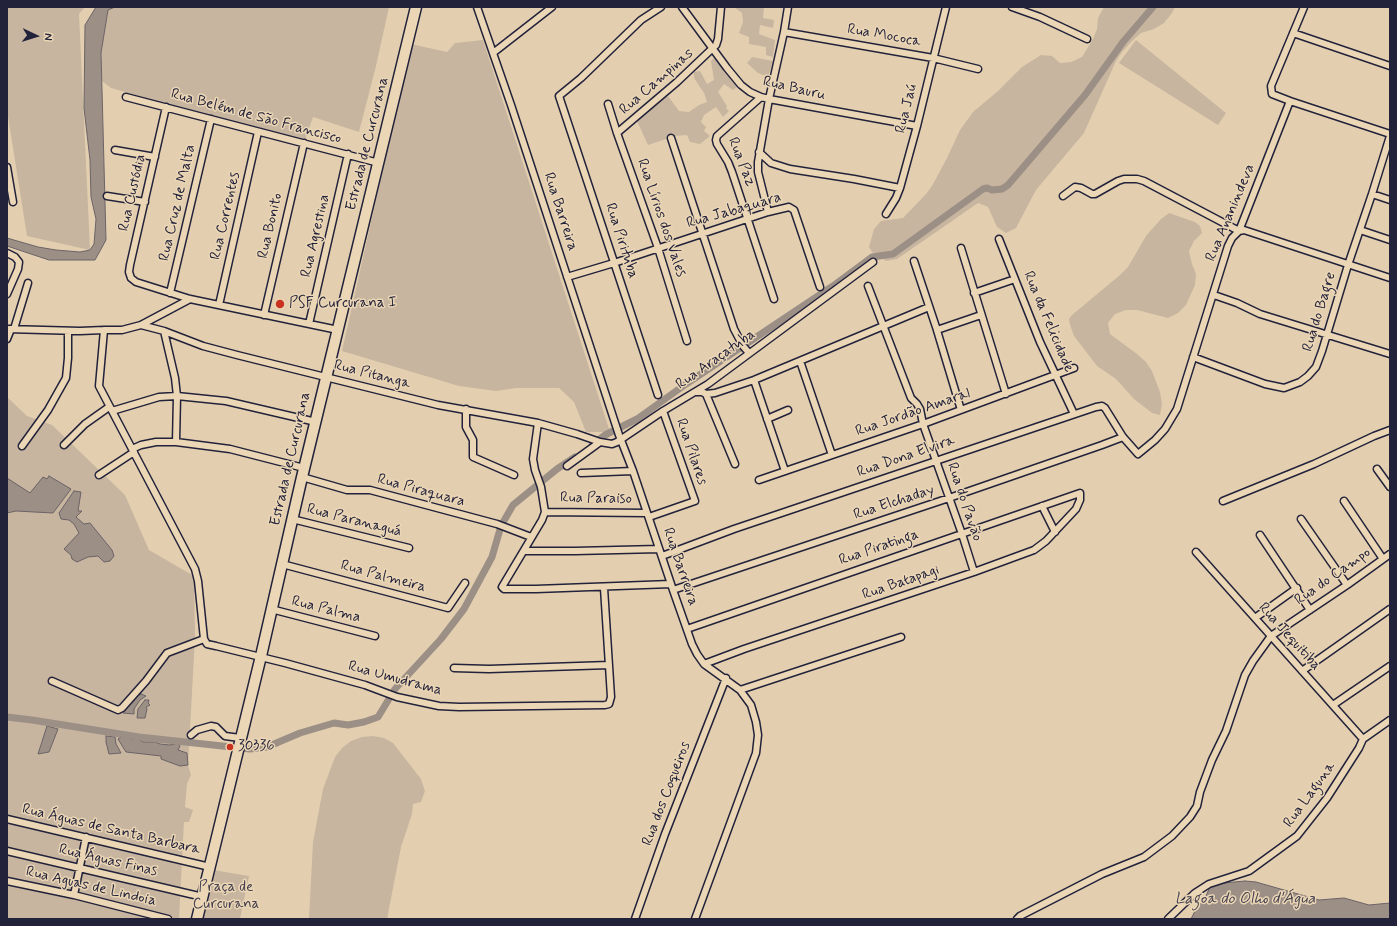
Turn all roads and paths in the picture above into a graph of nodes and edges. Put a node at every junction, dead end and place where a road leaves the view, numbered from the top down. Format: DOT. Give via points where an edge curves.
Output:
graph roads {
  1 [pos="416,7"];
  2 [pos="477,7"];
  3 [pos="552,7"];
  4 [pos="661,7"];
  5 [pos="682,7"];
  6 [pos="721,7"];
  7 [pos="788,7"];
  8 [pos="946,7"];
  9 [pos="1012,7"];
  10 [pos="1304,7"];
  11 [pos="784,32"];
  12 [pos="1293,33"];
  13 [pos="1087,39"];
  14 [pos="713,49"];
  15 [pos="493,53"];
  16 [pos="933,58"];
  17 [pos="1390,66"];
  18 [pos="978,69"];
  19 [pos="126,96"];
  20 [pos="761,97"];
  21 [pos="769,99"];
  22 [pos="1290,101"];
  23 [pos="608,104"];
  24 [pos="166,107"];
  25 [pos="211,119"];
  26 [pos="917,126"];
  27 [pos="258,132"];
  28 [pos="617,133"];
  29 [pos="1390,135"];
  30 [pos="671,138"];
  31 [pos="304,144"];
  32 [pos="115,150"];
  33 [pos="759,152"];
  34 [pos="348,154"];
  35 [pos="155,156"];
  36 [pos="379,163"];
  37 [pos="7,167"];
  38 [pos="900,188"];
  39 [pos="1372,194"];
  40 [pos="107,196"];
  41 [pos="1063,196"];
  42 [pos="1390,200"];
  43 [pos="13,202"];
  44 [pos="145,202"];
  45 [pos="768,212"];
  46 [pos="886,214"];
  47 [pos="748,218"];
  48 [pos="1360,230"];
  49 [pos="1240,231"];
  50 [pos="702,234"];
  51 [pos="999,239"];
  52 [pos="1390,240"];
  53 [pos="658,248"];
  54 [pos="961,248"];
  55 [pos="7,253"];
  56 [pos="914,261"];
  57 [pos="873,262"];
  58 [pos="614,263"];
  59 [pos="1348,265"];
  60 [pos="567,277"];
  61 [pos="1390,278"];
  62 [pos="1015,279"];
  63 [pos="28,283"];
  64 [pos="868,286"];
  65 [pos="820,287"];
  66 [pos="170,293"];
  67 [pos="974,293"];
  68 [pos="7,294"];
  69 [pos="1214,295"];
  70 [pos="190,299"];
  71 [pos="774,299"];
  72 [pos="219,305"];
  73 [pos="929,307"];
  74 [pos="264,315"];
  75 [pos="981,315"];
  76 [pos="310,324"];
  77 [pos="141,325"];
  78 [pos="883,326"];
  79 [pos="11,329"];
  80 [pos="104,330"];
  81 [pos="164,330"];
  82 [pos="338,330"];
  83 [pos="937,330"];
  84 [pos="68,331"];
  85 [pos="1328,335"];
  86 [pos="7,339"];
  87 [pos="687,341"];
  88 [pos="749,353"];
  89 [pos="1390,354"];
  90 [pos="1193,357"];
  91 [pos="800,360"];
  92 [pos="1074,368"];
  93 [pos="1056,375"];
  94 [pos="326,377"];
  95 [pos="754,380"];
  96 [pos="694,392"];
  97 [pos="706,394"];
  98 [pos="1006,394"];
  99 [pos="658,395"];
  100 [pos="177,396"];
  101 [pos="111,409"];
  102 [pos="466,409"];
  103 [pos="788,410"];
  104 [pos="961,410"];
  105 [pos="663,411"];
  106 [pos="1074,414"];
  107 [pos="768,419"];
  108 [pos="316,422"];
  109 [pos="538,423"];
  110 [pos="923,424"];
  111 [pos="1390,430"];
  112 [pos="620,437"];
  113 [pos="1123,437"];
  114 [pos="176,442"];
  115 [pos="600,442"];
  116 [pos="64,445"];
  117 [pos="22,446"];
  118 [pos="133,450"];
  119 [pos="1138,454"];
  120 [pos="832,455"];
  121 [pos="936,460"];
  122 [pos="735,464"];
  123 [pos="567,466"];
  124 [pos="1377,469"];
  125 [pos="633,471"];
  126 [pos="785,471"];
  127 [pos="303,472"];
  128 [pos="580,473"];
  129 [pos="99,475"];
  130 [pos="514,475"];
  131 [pos="759,480"];
  132 [pos="1390,487"];
  133 [pos="1080,493"];
  134 [pos="950,498"];
  135 [pos="1223,501"];
  136 [pos="1344,501"];
  137 [pos="1042,506"];
  138 [pos="545,512"];
  139 [pos="648,515"];
  140 [pos="292,519"];
  141 [pos="1301,519"];
  142 [pos="1054,532"];
  143 [pos="962,534"];
  144 [pos="1260,535"];
  145 [pos="531,536"];
  146 [pos="410,548"];
  147 [pos="659,548"];
  148 [pos="524,550"];
  149 [pos="1196,552"];
  150 [pos="1390,554"];
  151 [pos="662,556"];
  152 [pos="1383,559"];
  153 [pos="282,564"];
  154 [pos="974,572"];
  155 [pos="465,583"];
  156 [pos="1347,586"];
  157 [pos="672,587"];
  158 [pos="604,588"];
  159 [pos="1296,588"];
  160 [pos="271,609"];
  161 [pos="1390,609"];
  162 [pos="1310,610"];
  163 [pos="1255,618"];
  164 [pos="687,629"];
  165 [pos="375,636"];
  166 [pos="1271,636"];
  167 [pos="901,638"];
  168 [pos="204,639"];
  169 [pos="261,656"];
  170 [pos="704,664"];
  171 [pos="609,665"];
  172 [pos="1390,666"];
  173 [pos="454,668"];
  174 [pos="1302,671"];
  175 [pos="726,678"];
  176 [pos="52,681"];
  177 [pos="740,690"];
  178 [pos="1333,706"];
  179 [pos="1390,720"];
  180 [pos="191,735"];
  181 [pos="1363,739"];
  182 [pos="240,740"];
  183 [pos="7,819"];
  184 [pos="86,837"];
  185 [pos="7,851"];
  186 [pos="79,867"];
  187 [pos="210,867"];
  188 [pos="7,881"];
  189 [pos="74,896"];
  190 [pos="203,897"];
  191 [pos="168,919"];
  192 [pos="197,919"];
  193 [pos="635,919"];
  194 [pos="695,919"];
  195 [pos="1017,919"];
  196 [pos="1168,919"];
  1 -- 36 [label="main road, Estrada de Curcurana"];
  2 -- 15 [label="street, Rua Barreira"];
  3 -- 15 [label="street"];
  4 -- 58 [label="street, Rua Pirituba" via="641,20 559,96"];
  5 -- 14 [label="street, Rua Bauru"];
  6 -- 14 [label="street" via="718,39"];
  7 -- 11 [label="street"];
  8 -- 16 [label="street, Rua Jaú"];
  9 -- 13 [label="street"];
  10 -- 12 [label="street"];
  11 -- 16 [label="street, Rua Mococa"];
  11 -- 21 [label="street"];
  12 -- 17 [label="street"];
  12 -- 22 [label="street" via="1271,86 1272,94"];
  14 -- 20 [label="street, Rua Bauru" via="741,85"];
  14 -- 28 [label="street, Rua Campinas"];
  15 -- 60 [label="street, Rua Barreira"];
  16 -- 18 [label="street, Rua Mococa"];
  16 -- 26 [label="street, Rua Jaú"];
  19 -- 24 [label="street, Rua Belém de São Francisco"];
  20 -- 21 [label="street, Rua Bauru"];
  20 -- 47 [label="street, Rua Paz" via="716,138 728,162"];
  21 -- 26 [label="street, Rua Bauru"];
  21 -- 33 [label="street"];
  22 -- 29 [label="street"];
  22 -- 49 [label="street, Rua Ananindeva"];
  23 -- 28 [label="street, Rua Lírios dos Vales"];
  24 -- 25 [label="street, Rua Belém de São Francisco"];
  24 -- 35 [label="street, Rua Custódia"];
  25 -- 27 [label="street, Rua Belém de São Francisco"];
  25 -- 66 [label="street, Rua Cruz de Malta"];
  26 -- 38 [label="street, Rua Jaú"];
  27 -- 31 [label="street, Rua Belém de São Francisco"];
  27 -- 72 [label="street, Rua Correntes"];
  28 -- 53 [label="street, Rua Lírios dos Vales"];
  29 -- 39 [label="street, Rua do Bagre"];
  30 -- 50 [label="street"];
  31 -- 34 [label="street, Rua Belém de São Francisco"];
  31 -- 74 [label="street, Rua Bonito"];
  32 -- 35 [label="street"];
  33 -- 38 [label="street" via="771,163 790,170"];
  33 -- 45 [label="street" via="758,172"];
  34 -- 36 [label="street, Rua Belém de São Francisco"];
  34 -- 76 [label="street, Rua Agrestina"];
  35 -- 44 [label="street, Rua Custódia"];
  36 -- 82 [label="main road, Estrada de Curcurana"];
  37 -- 43 [label="street"];
  38 -- 46 [label="street, Rua Jaú"];
  39 -- 42 [label="street"];
  39 -- 48 [label="street, Rua do Bagre"];
  40 -- 44 [label="street"];
  41 -- 49 [label="street" via="1074,187 1095,194 1118,181 1137,179"];
  44 -- 66 [label="street, Rua Custódia" via="129,272 136,282"];
  45 -- 47 [label="street, Rua Jabaquara"];
  45 -- 65 [label="street, Rua Jabaquara" via="789,207 794,210"];
  47 -- 50 [label="street, Rua Jabaquara"];
  47 -- 71 [label="street, Rua Paz"];
  48 -- 52 [label="street"];
  48 -- 59 [label="street, Rua do Bagre"];
  49 -- 59 [label="street" via="1244,230"];
  49 -- 69 [label="street, Rua Ananindeva" via="1228,246"];
  50 -- 53 [label="street, Rua Jabaquara"];
  50 -- 88 [label="street" via="734,329"];
  51 -- 62 [label="street, Rua da Felicidade"];
  53 -- 58 [label="street, Rua Jabaquara"];
  53 -- 87 [label="street, Rua Lírios dos Vales"];
  54 -- 67 [label="street"];
  55 -- 68 [label="street" via="19,262"];
  56 -- 73 [label="street"];
  57 -- 88 [label="street, Rua Araçatuba"];
  58 -- 60 [label="street, Rua Jabaquara"];
  58 -- 99 [label="street, Rua Pirituba"];
  59 -- 61 [label="street"];
  59 -- 85 [label="street, Rua do Bagre"];
  60 -- 112 [label="street, Rua Barreira"];
  62 -- 67 [label="street"];
  62 -- 93 [label="street, Rua da Felicidade"];
  63 -- 79 [label="street"];
  64 -- 78 [label="street, Rua do Pavão"];
  66 -- 70 [label="street"];
  67 -- 75 [label="street"];
  69 -- 85 [label="street" via="1260,314"];
  69 -- 90 [label="street, Rua Ananindeva"];
  70 -- 72 [label="street"];
  70 -- 77 [label="street"];
  72 -- 74 [label="street"];
  73 -- 78 [label="street"];
  73 -- 83 [label="street"];
  74 -- 76 [label="street"];
  75 -- 83 [label="street"];
  75 -- 98 [label="street"];
  76 -- 82 [label="street"];
  77 -- 80 [label="street" via="122,330"];
  77 -- 81 [label="street, Rua Pitanga"];
  78 -- 91 [label="street"];
  78 -- 110 [label="street, Rua do Pavão" via="911,398 918,406"];
  79 -- 84 [label="street"];
  79 -- 86 [label="street"];
  80 -- 84 [label="street"];
  80 -- 101 [label="street" via="99,381 101,391"];
  81 -- 94 [label="street, Rua Pitanga" via="203,346"];
  81 -- 100 [label="street"];
  82 -- 94 [label="main road, Estrada de Curcurana"];
  83 -- 104 [label="street"];
  84 -- 117 [label="street" via="66,378 48,410"];
  85 -- 89 [label="street"];
  85 -- 90 [label="street, Rua do Bagre" via="1316,367 1300,382 1284,388 1265,384"];
  88 -- 96 [label="street, Rua Araçatuba"];
  90 -- 119 [label="street, Rua Ananindeva" via="1181,397 1171,419 1155,440"];
  91 -- 95 [label="street"];
  91 -- 120 [label="street"];
  92 -- 93 [label="street, Rua Jordão Amaral"];
  93 -- 98 [label="street, Rua Jordão Amaral"];
  93 -- 106 [label="street, Rua da Felicidade"];
  94 -- 102 [label="street, Rua Pitanga" via="438,405"];
  94 -- 108 [label="main road, Estrada de Curcurana"];
  95 -- 97 [label="street"];
  95 -- 107 [label="street"];
  96 -- 97 [label="street"];
  96 -- 105 [label="street, Rua Araçatuba"];
  97 -- 122 [label="street"];
  98 -- 104 [label="street, Rua Jordão Amaral"];
  100 -- 101 [label="street" via="159,397"];
  100 -- 108 [label="street" via="226,401"];
  100 -- 114 [label="street"];
  101 -- 116 [label="street" via="85,424"];
  101 -- 118 [label="street"];
  102 -- 109 [label="street, Rua Pitanga"];
  102 -- 130 [label="street" via="466,427 473,440 473,457"];
  103 -- 107 [label="street"];
  104 -- 110 [label="street, Rua Jordão Amaral"];
  105 -- 112 [label="street, Rua Araçatuba"];
  105 -- 139 [label="street, Rua Pilares" via="694,501"];
  106 -- 113 [label="street, Rua Dona Elvira" via="1102,406"];
  106 -- 121 [label="street, Rua Dona Elvira"];
  107 -- 126 [label="street"];
  108 -- 127 [label="main road, Estrada de Curcurana"];
  109 -- 115 [label="street, Rua Pitanga"];
  109 -- 138 [label="street" via="533,459"];
  110 -- 120 [label="street, Rua Jordão Amaral"];
  110 -- 121 [label="street, Rua do Pavão"];
  111 -- 135 [label="street"];
  112 -- 115 [label="street, Rua Araçatuba" via="612,444"];
  112 -- 125 [label="street, Rua Barreira"];
  113 -- 119 [label="street, Rua Dona Elvira"];
  113 -- 134 [label="street, Rua Elchaday"];
  114 -- 118 [label="street, Rua Piraquara" via="156,442 141,445"];
  114 -- 127 [label="street, Rua Piraquara" via="230,449"];
  115 -- 123 [label="street"];
  118 -- 129 [label="street, Rua Piraquara"];
  118 -- 168 [label="street" via="195,569"];
  120 -- 126 [label="street, Rua Jordão Amaral"];
  121 -- 134 [label="street, Rua do Pavão"];
  121 -- 151 [label="street, Rua Dona Elvira"];
  124 -- 132 [label="street"];
  125 -- 128 [label="street"];
  125 -- 139 [label="street, Rua Barreira"];
  126 -- 131 [label="street, Rua Jordão Amaral"];
  127 -- 140 [label="main road, Estrada de Curcurana"];
  127 -- 145 [label="street, Rua Piraquara" via="347,490 370,490 497,524"];
  133 -- 137 [label="street, Rua Piratinga"];
  133 -- 142 [label="street, Rua Batapagi" via="1076,510"];
  134 -- 143 [label="street, Rua do Pavão"];
  134 -- 157 [label="street, Rua Elchaday"];
  136 -- 152 [label="street"];
  137 -- 142 [label="street"];
  137 -- 143 [label="street, Rua Piratinga"];
  138 -- 139 [label="street, Rua Paraiso"];
  138 -- 145 [label="street"];
  139 -- 147 [label="street, Rua Barreira"];
  140 -- 146 [label="street, Rua Paranaguá"];
  140 -- 153 [label="main road, Estrada de Curcurana"];
  141 -- 156 [label="street"];
  142 -- 154 [label="street, Rua Batapagi" via="1034,550"];
  143 -- 154 [label="street, Rua do Pavão"];
  143 -- 164 [label="street, Rua Piratinga"];
  144 -- 159 [label="street"];
  145 -- 148 [label="street"];
  147 -- 148 [label="street"];
  147 -- 151 [label="street, Rua Barreira"];
  148 -- 158 [label="street, Rua Elchaday" via="502,587 504,589"];
  149 -- 163 [label="street, Rua Jequitiba"];
  150 -- 152 [label="street, Rua do Campo"];
  151 -- 157 [label="street, Rua Barreira"];
  152 -- 156 [label="street, Rua do Campo"];
  153 -- 155 [label="street, Rua Palmeira" via="448,608"];
  153 -- 160 [label="main road, Estrada de Curcurana"];
  154 -- 170 [label="street, Rua Batapagi"];
  156 -- 162 [label="street, Rua do Campo"];
  157 -- 158 [label="street, Rua Elchaday"];
  157 -- 164 [label="street, Rua Barreira"];
  158 -- 171 [label="street"];
  159 -- 162 [label="street"];
  159 -- 163 [label="street"];
  160 -- 165 [label="street, Rua Palma"];
  160 -- 169 [label="main road, Estrada de Curcurana"];
  161 -- 174 [label="street"];
  162 -- 166 [label="street, Rua do Campo"];
  163 -- 166 [label="street, Rua Jequitiba"];
  164 -- 170 [label="street, Rua Barreira" via="696,654"];
  166 -- 174 [label="street, Rua Jequitiba"];
  166 -- 195 [label="street" via="1245,675 1226,731 1190,818 1172,836 1144,857 1102,874"];
  167 -- 177 [label="street"];
  168 -- 169 [label="street, Rua Umudrama" via="208,644"];
  168 -- 176 [label="street" via="167,653 146,681 118,710"];
  169 -- 171 [label="street, Rua Umudrama" via="365,685 397,697 459,707 609,704"];
  169 -- 182 [label="main road, Estrada de Curcurana"];
  170 -- 175 [label="street, Rua Barreira"];
  171 -- 173 [label="street"];
  172 -- 178 [label="street"];
  174 -- 178 [label="street, Rua Jequitiba"];
  175 -- 177 [label="street, Rua Barreira"];
  175 -- 193 [label="street, Rua dos Coqueiros"];
  177 -- 194 [label="street" via="751,705 756,722 756,753"];
  178 -- 181 [label="street, Rua Jequitiba"];
  179 -- 181 [label="street"];
  180 -- 182 [label="street" via="197,730 211,726 216,727 225,736"];
  181 -- 196 [label="street, Rua Laguna" via="1327,798 1297,836 1253,869 1209,884 1195,893"];
  182 -- 187 [label="main road, Estrada de Curcurana"];
  183 -- 184 [label="street, Rua Águas de Santa Barbara"];
  184 -- 186 [label="street"];
  184 -- 187 [label="street, Rua Águas de Santa Barbara"];
  185 -- 186 [label="street, Rua Águas Finas"];
  186 -- 189 [label="street"];
  186 -- 190 [label="street, Rua Águas Finas"];
  187 -- 190 [label="main road, Estrada de Curcurana"];
  188 -- 189 [label="street, Rua Aguas de Lindoia"];
  189 -- 191 [label="street, Rua Aguas de Lindoia"];
  190 -- 192 [label="main road, Estrada de Curcurana"];
}
